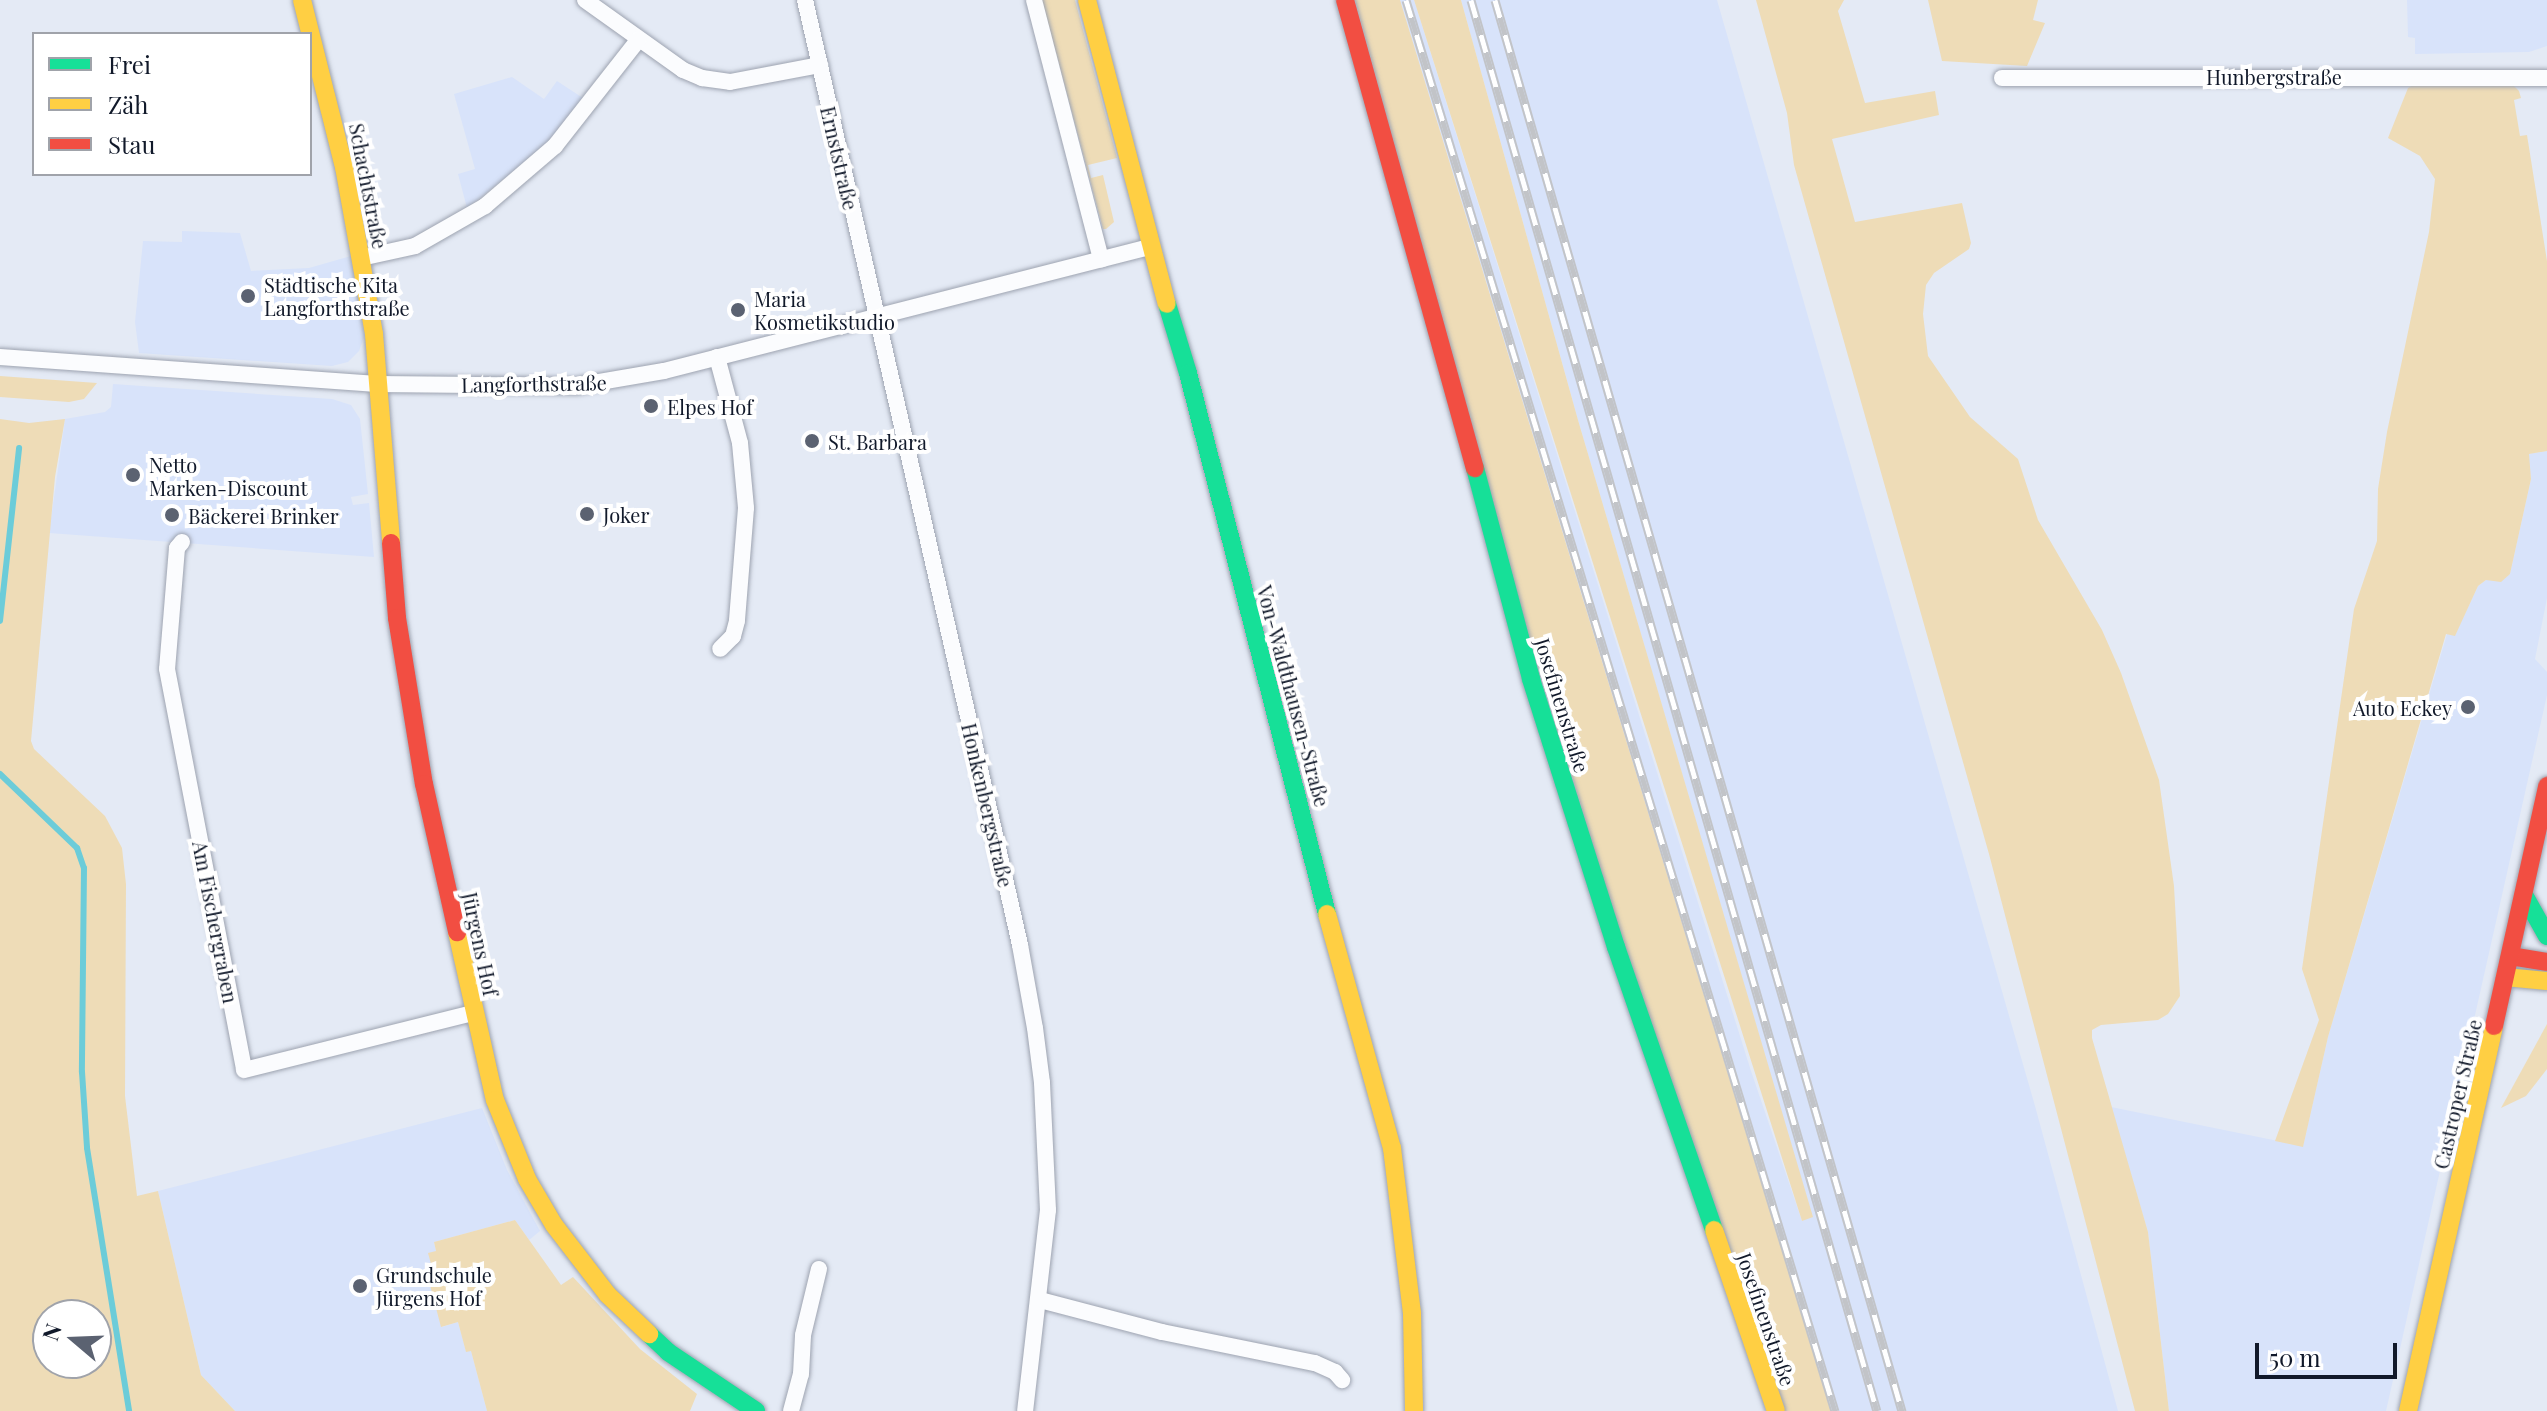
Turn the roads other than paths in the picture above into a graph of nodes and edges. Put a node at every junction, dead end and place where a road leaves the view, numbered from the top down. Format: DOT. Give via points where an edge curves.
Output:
graph roads {
  1 [pos="302,0"];
  2 [pos="585,0"];
  3 [pos="805,0"];
  4 [pos="1034,0"];
  5 [pos="1087,0"];
  6 [pos="1345,0"];
  7 [pos="311,32"];
  8 [pos="312,37"];
  9 [pos="638,40"];
  10 [pos="820,65"];
  11 [pos="2002,78"];
  12 [pos="2547,78"];
  13 [pos="1149,247"];
  14 [pos="361,258"];
  15 [pos="1101,259"];
  16 [pos="876,315"];
  17 [pos="0,357"];
  18 [pos="717,357"];
  19 [pos="377,384"];
  20 [pos="182,542"];
  21 [pos="720,649"];
  22 [pos="2547,786"];
  23 [pos="2524,895"];
  24 [pos="2547,936"];
  25 [pos="2510,956"];
  26 [pos="2547,962"];
  27 [pos="2505,977"];
  28 [pos="2547,981"];
  29 [pos="473,1013"];
  30 [pos="819,1269"];
  31 [pos="1040,1300"];
  32 [pos="1342,1380"];
  33 [pos="756,1411"];
  34 [pos="791,1411"];
  35 [pos="1025,1411"];
  36 [pos="1414,1411"];
  37 [pos="1776,1411"];
  38 [pos="2408,1411"];
  1 -- 7 [label="street, Schachtstraße"];
  2 -- 9 [label="street"];
  3 -- 10 [label="street, Ernststraße"];
  4 -- 15 [label="street"];
  5 -- 13 [label="street, Von-Waldthausen-Straße"];
  6 -- 37 [label="street, Josefinenstraße" via="1531,679 1616,947"];
  8 -- 14 [label="street, Schachtstraße"];
  9 -- 10 [label="street" via="683,70 716,81"];
  9 -- 14 [label="street" via="581,117 510,186 415,246"];
  10 -- 16 [label="street, Ernststraße"];
  11 -- 12 [label="street, Hunbergstraße"];
  13 -- 15 [label="street, Langforthstraße"];
  13 -- 36 [label="street, Von-Waldthausen-Straße" via="1188,373 1392,1148 1412,1313"];
  14 -- 19 [label="street, Schachtstraße"];
  15 -- 16 [label="street, Langforthstraße"];
  16 -- 18 [label="street, Langforthstraße"];
  16 -- 31 [label="street, Honkenbergstraße" via="1035,1028 1048,1177"];
  17 -- 19 [label="street, Langforthstraße"];
  18 -- 19 [label="street, Langforthstraße" via="576,386"];
  18 -- 21 [label="street" via="740,443 746,508 737,621 733,636"];
  19 -- 29 [label="street, Jürgens Hof" via="397,618 424,784"];
  20 -- 29 [label="street, Am Fischergraben" via="177,548 167,669 244,1070"];
  22 -- 23 [label="street, Castroper Straße"];
  23 -- 24 [label="street"];
  23 -- 25 [label="street, Castroper Straße"];
  25 -- 26 [label="street"];
  25 -- 27 [label="street, Castroper Straße"];
  27 -- 28 [label="street"];
  27 -- 38 [label="street, Castroper Straße"];
  29 -- 33 [label="street, Jürgens Hof" via="510,1141 579,1261 638,1326 695,1373"];
  30 -- 34 [label="street"];
  31 -- 32 [label="street" via="1315,1363"];
  31 -- 35 [label="street, Honkenbergstraße"];
}
